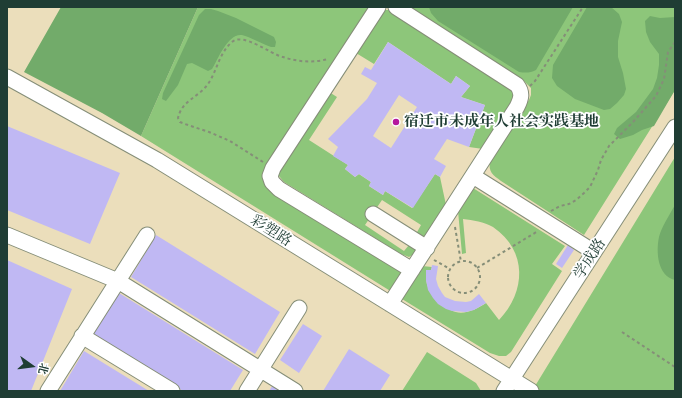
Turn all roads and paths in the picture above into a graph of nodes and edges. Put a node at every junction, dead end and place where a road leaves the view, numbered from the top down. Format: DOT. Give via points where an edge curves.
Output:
graph roads {
  1 [pos="378,7"];
  2 [pos="396,7"];
  3 [pos="583,7"];
  4 [pos="675,42"];
  5 [pos="347,54"];
  6 [pos="7,77"];
  7 [pos="521,93"];
  8 [pos="675,127"];
  9 [pos="273,168"];
  10 [pos="473,176"];
  11 [pos="452,208"];
  12 [pos="373,214"];
  13 [pos="544,221"];
  14 [pos="7,234"];
  15 [pos="147,235"];
  16 [pos="424,251"];
  17 [pos="594,252"];
  18 [pos="461,262"];
  19 [pos="477,268"];
  20 [pos="450,269"];
  21 [pos="412,270"];
  22 [pos="118,281"];
  23 [pos="390,304"];
  24 [pos="299,308"];
  25 [pos="622,332"];
  26 [pos="82,336"];
  27 [pos="675,367"];
  28 [pos="260,370"];
  29 [pos="508,385"];
  30 [pos="48,391"];
  31 [pos="172,391"];
  32 [pos="247,391"];
  33 [pos="296,391"];
  34 [pos="531,391"];
  1 -- 5 [label="street"];
  2 -- 7 [label="street" via="517,85"];
  3 -- 7 [label="path" via="535,81"];
  4 -- 13 [label="path" via="668,52 664,79 656,96 609,146 590,187 576,200 560,206"];
  5 -- 9 [label="street"];
  5 -- 9 [label="path" via="315,62 297,61 253,43 236,39 224,52 206,87 182,107 178,118 180,122 221,136"];
  6 -- 23 [label="street, 彩塑路" via="157,160"];
  7 -- 10 [label="street" via="517,107"];
  8 -- 17 [label="street, 学成路"];
  9 -- 21 [label="street" via="270,176 279,189"];
  10 -- 11 [label="street"];
  10 -- 13 [label="street"];
  11 -- 16 [label="street"];
  11 -- 18 [label="path"];
  12 -- 16 [label="street"];
  13 -- 17 [label="street"];
  13 -- 19 [label="path"];
  14 -- 22 [label="street"];
  15 -- 22 [label="street"];
  16 -- 20 [label="path"];
  16 -- 21 [label="street"];
  17 -- 29 [label="street, 学成路"];
  18 -- 19 [label="path" via="469,262"];
  18 -- 20 [label="path"];
  19 -- 20 [label="path" via="480,272 479,283 467,293 457,292 452,288 448,279"];
  21 -- 23 [label="street"];
  22 -- 26 [label="street"];
  22 -- 28 [label="street"];
  23 -- 29 [label="street, 彩塑路"];
  24 -- 28 [label="street"];
  25 -- 27 [label="path"];
  26 -- 30 [label="street"];
  26 -- 31 [label="street"];
  28 -- 32 [label="street"];
  28 -- 33 [label="street"];
  29 -- 34 [label="street, 彩塑路"];
}
